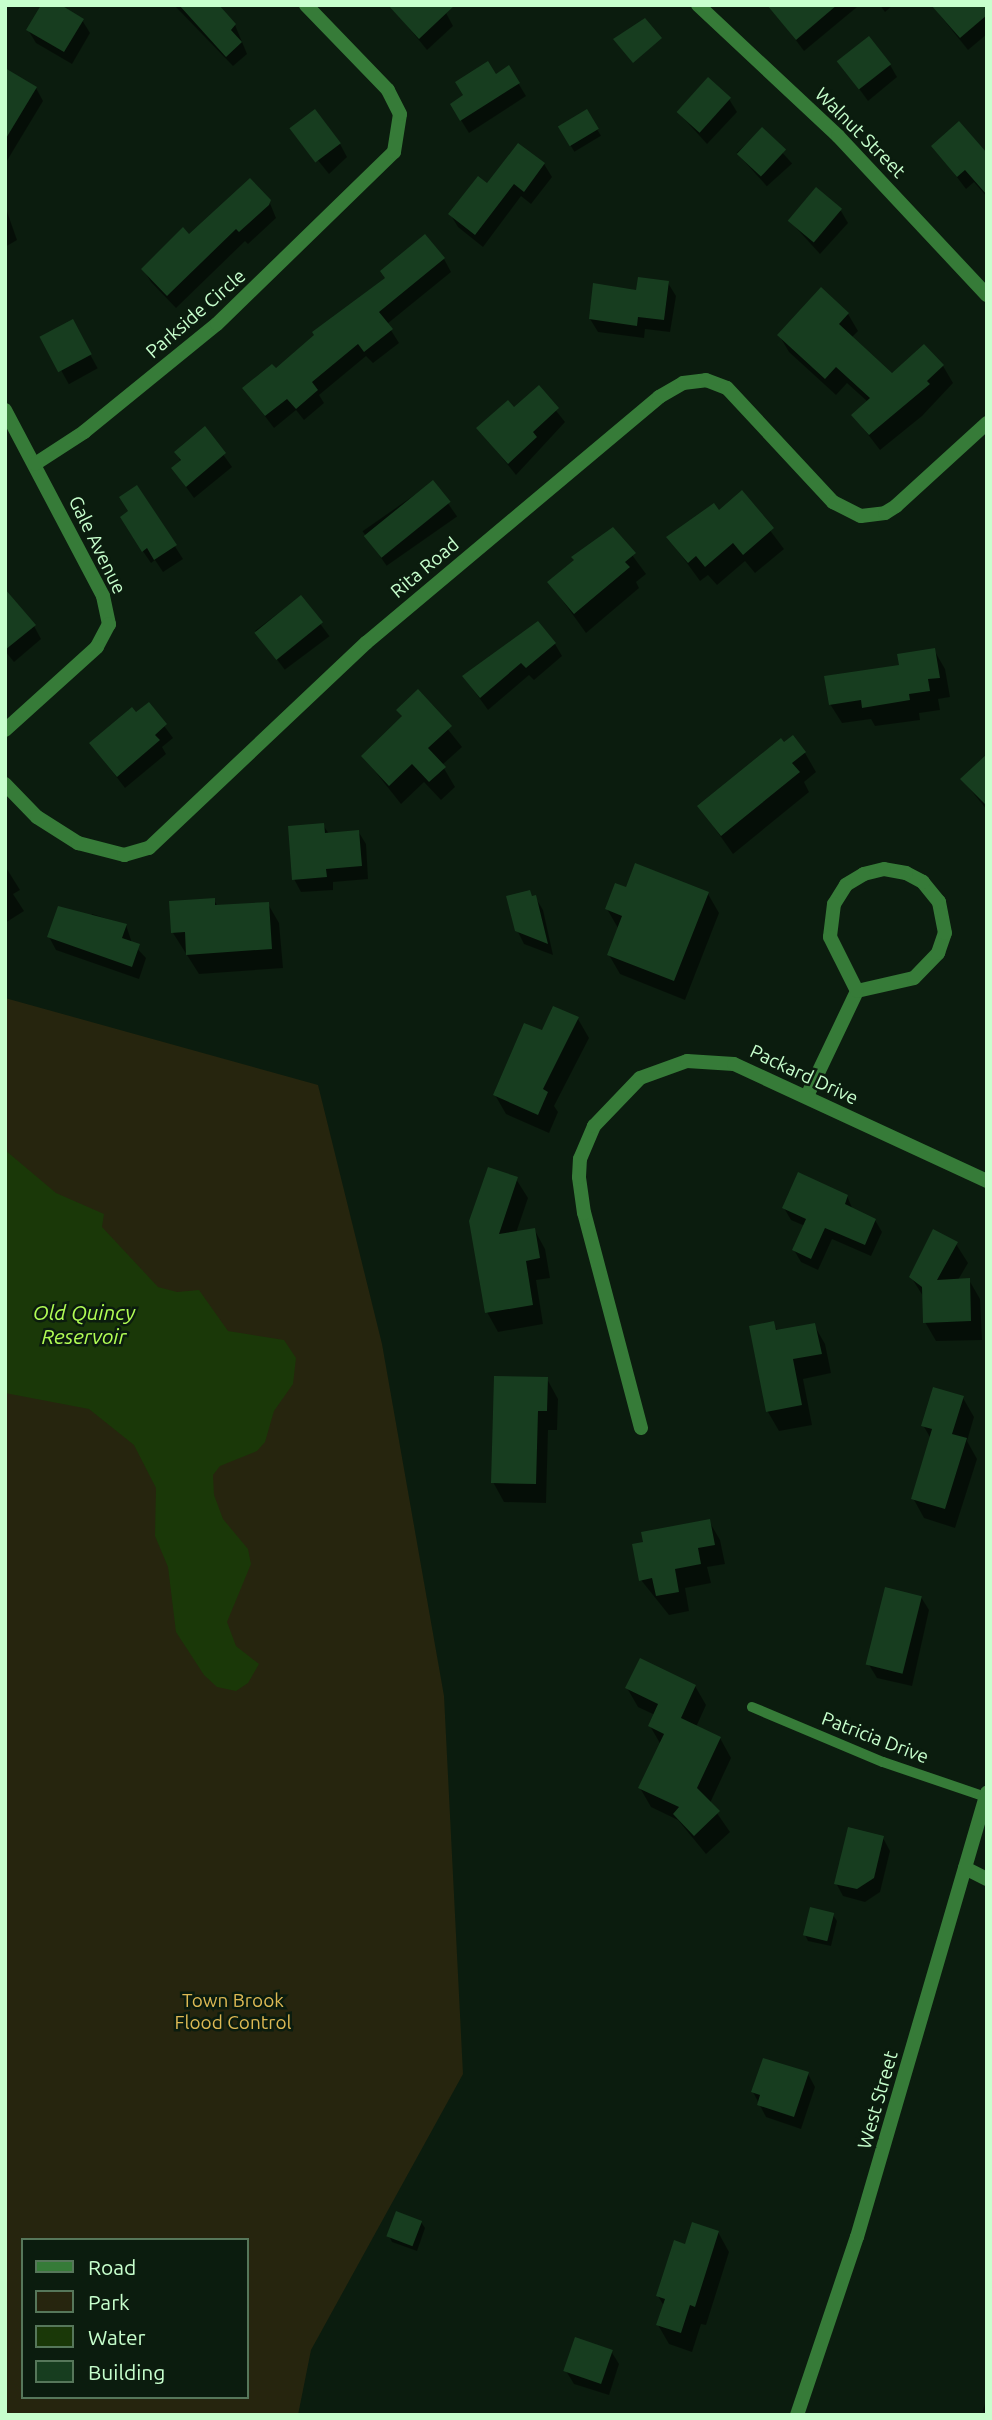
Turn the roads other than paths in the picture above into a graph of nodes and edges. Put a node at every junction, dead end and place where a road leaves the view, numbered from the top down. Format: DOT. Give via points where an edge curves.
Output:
graph roads {
  1 [pos="306,5"];
  2 [pos="698,5"];
  3 [pos="987,295"];
  4 [pos="5,410"];
  5 [pos="987,424"];
  6 [pos="35,464"];
  7 [pos="5,730"];
  8 [pos="5,784"];
  9 [pos="857,991"];
  10 [pos="807,1096"];
  11 [pos="987,1181"];
  12 [pos="641,1428"];
  13 [pos="752,1707"];
  14 [pos="986,1795"];
  15 [pos="965,1868"];
  16 [pos="987,1879"];
  17 [pos="797,2415"];
  1 -- 6 [label="street, Parkside Circle" via="388,90 400,127 399,140 386,163 217,324 84,432"];
  2 -- 3 [label="street, Walnut Street" via="838,136"];
  4 -- 6 [label="street"];
  5 -- 8 [label="street, Rita Road" via="906,499 873,516 851,514 833,502 727,388 706,380 683,383 659,397 366,643 149,848 124,855 78,844 37,817"];
  6 -- 7 [label="street, Gale Avenue" via="103,596 109,624 92,652"];
  9 -- 9 [label="street" via="914,978 938,953 944,933 939,902 923,882 906,873 884,869 864,874 846,885 834,904 830,937"];
  9 -- 10 [label="street"];
  10 -- 11 [label="street, Packard Drive"];
  10 -- 12 [label="street, Packard Drive" via="734,1064 687,1061 640,1078 594,1126 580,1159 580,1195"];
  13 -- 14 [label="lane, Patricia Drive" via="883,1762"];
  14 -- 15 [label="street, West Street"];
  15 -- 16 [label="street"];
  15 -- 17 [label="street, West Street" via="857,2237"];
}
